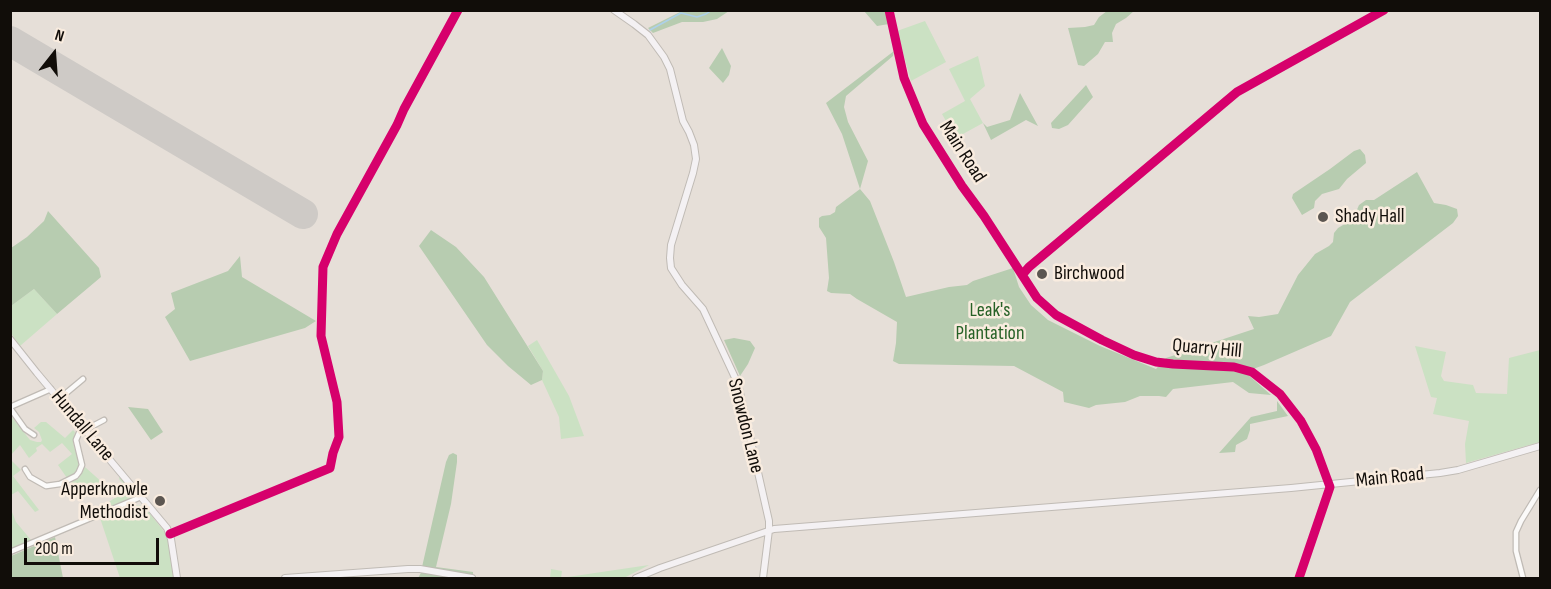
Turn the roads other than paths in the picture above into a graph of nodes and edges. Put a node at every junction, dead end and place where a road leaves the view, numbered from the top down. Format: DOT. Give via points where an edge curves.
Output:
graph roads {
  1 [pos="614,10"];
  2 [pos="889,10"];
  3 [pos="1037,298"];
  4 [pos="10,339"];
  5 [pos="83,379"];
  6 [pos="51,389"];
  7 [pos="59,399"];
  8 [pos="10,408"];
  9 [pos="104,420"];
  10 [pos="85,429"];
  11 [pos="34,435"];
  12 [pos="1540,446"];
  13 [pos="28,471"];
  14 [pos="1329,484"];
  15 [pos="1540,490"];
  16 [pos="141,497"];
  17 [pos="769,530"];
  18 [pos="10,552"];
  19 [pos="177,579"];
  20 [pos="285,579"];
  21 [pos="472,579"];
  22 [pos="636,579"];
  23 [pos="763,579"];
  24 [pos="1299,579"];
  25 [pos="1523,579"];
  1 -- 17 [label="main road, Snowdon Lane" via="648,35 664,57 694,145 696,159 671,245 671,268 703,309 738,384"];
  2 -- 3 [label="street, Main Road" via="904,78 923,124"];
  3 -- 14 [label="street, Quarry Hill" via="1056,315 1134,355 1156,362 1234,367 1252,372 1280,394 1301,422"];
  4 -- 6 [label="main road, Hundall Lane"];
  5 -- 7 [label="street"];
  6 -- 7 [label="main road, Hundall Lane"];
  6 -- 8 [label="street"];
  7 -- 10 [label="main road, Hundall Lane"];
  8 -- 11 [label="street"];
  9 -- 10 [label="street"];
  10 -- 13 [label="street" via="76,440 82,465 76,476 46,486 34,480"];
  10 -- 16 [label="main road, Hundall Lane"];
  12 -- 14 [label="main road, Main Road" via="1458,470"];
  14 -- 17 [label="main road, Main Road"];
  14 -- 24 [label="street"];
  15 -- 25 [label="street" via="1516,532"];
  16 -- 18 [label="street"];
  16 -- 19 [label="main road, Hundall Lane" via="170,534"];
  17 -- 22 [label="main road, Main Road"];
  17 -- 23 [label="main road, Snowdon Lane"];
  20 -- 21 [label="main road" via="408,569"];
}
